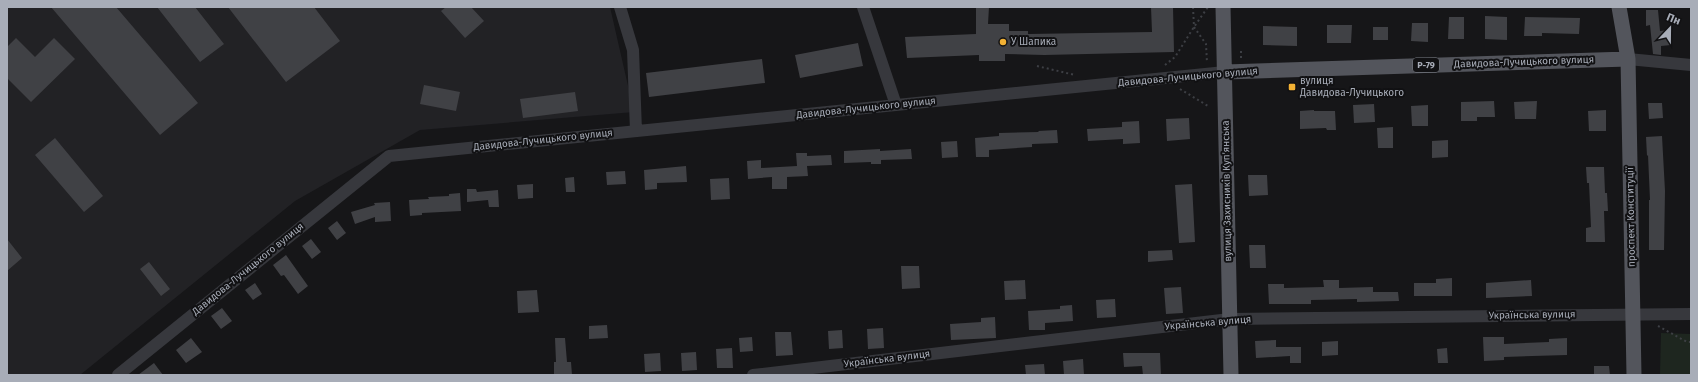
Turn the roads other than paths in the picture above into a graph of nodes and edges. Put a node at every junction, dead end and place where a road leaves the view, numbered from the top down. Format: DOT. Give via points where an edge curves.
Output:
graph roads {
  1 [pos="620,7"];
  2 [pos="863,7"];
  3 [pos="1223,7"];
  4 [pos="1619,7"];
  5 [pos="1628,59"];
  6 [pos="1691,65"];
  7 [pos="1225,72"];
  8 [pos="896,105"];
  9 [pos="636,131"];
  10 [pos="1633,314"];
  11 [pos="1691,314"];
  12 [pos="1230,319"];
  13 [pos="118,375"];
  14 [pos="753,375"];
  15 [pos="1231,375"];
  16 [pos="1634,375"];
  1 -- 9 [label="street" via="632,50"];
  2 -- 8 [label="street"];
  3 -- 7 [label="main road, вулиця Захисників Куп'янська"];
  4 -- 5 [label="main road, проспект Конституції"];
  5 -- 6 [label="street, Давидова-Лучицького вулиця"];
  5 -- 7 [label="main road, Давидова-Лучицького вулиця / Р-79"];
  5 -- 10 [label="main road, проспект Конституції"];
  7 -- 8 [label="street, Давидова-Лучицького вулиця"];
  7 -- 12 [label="main road, вулиця Захисників Куп'янська"];
  8 -- 9 [label="street, Давидова-Лучицького вулиця"];
  9 -- 13 [label="street, Давидова-Лучицького вулиця" via="389,156"];
  10 -- 11 [label="street, Українська вулиця"];
  10 -- 12 [label="street, Українська вулиця"];
  10 -- 16 [label="main road, проспект Конституції"];
  12 -- 14 [label="street, Українська вулиця"];
  12 -- 15 [label="main road, вулиця Захисників Куп'янська"];
}
